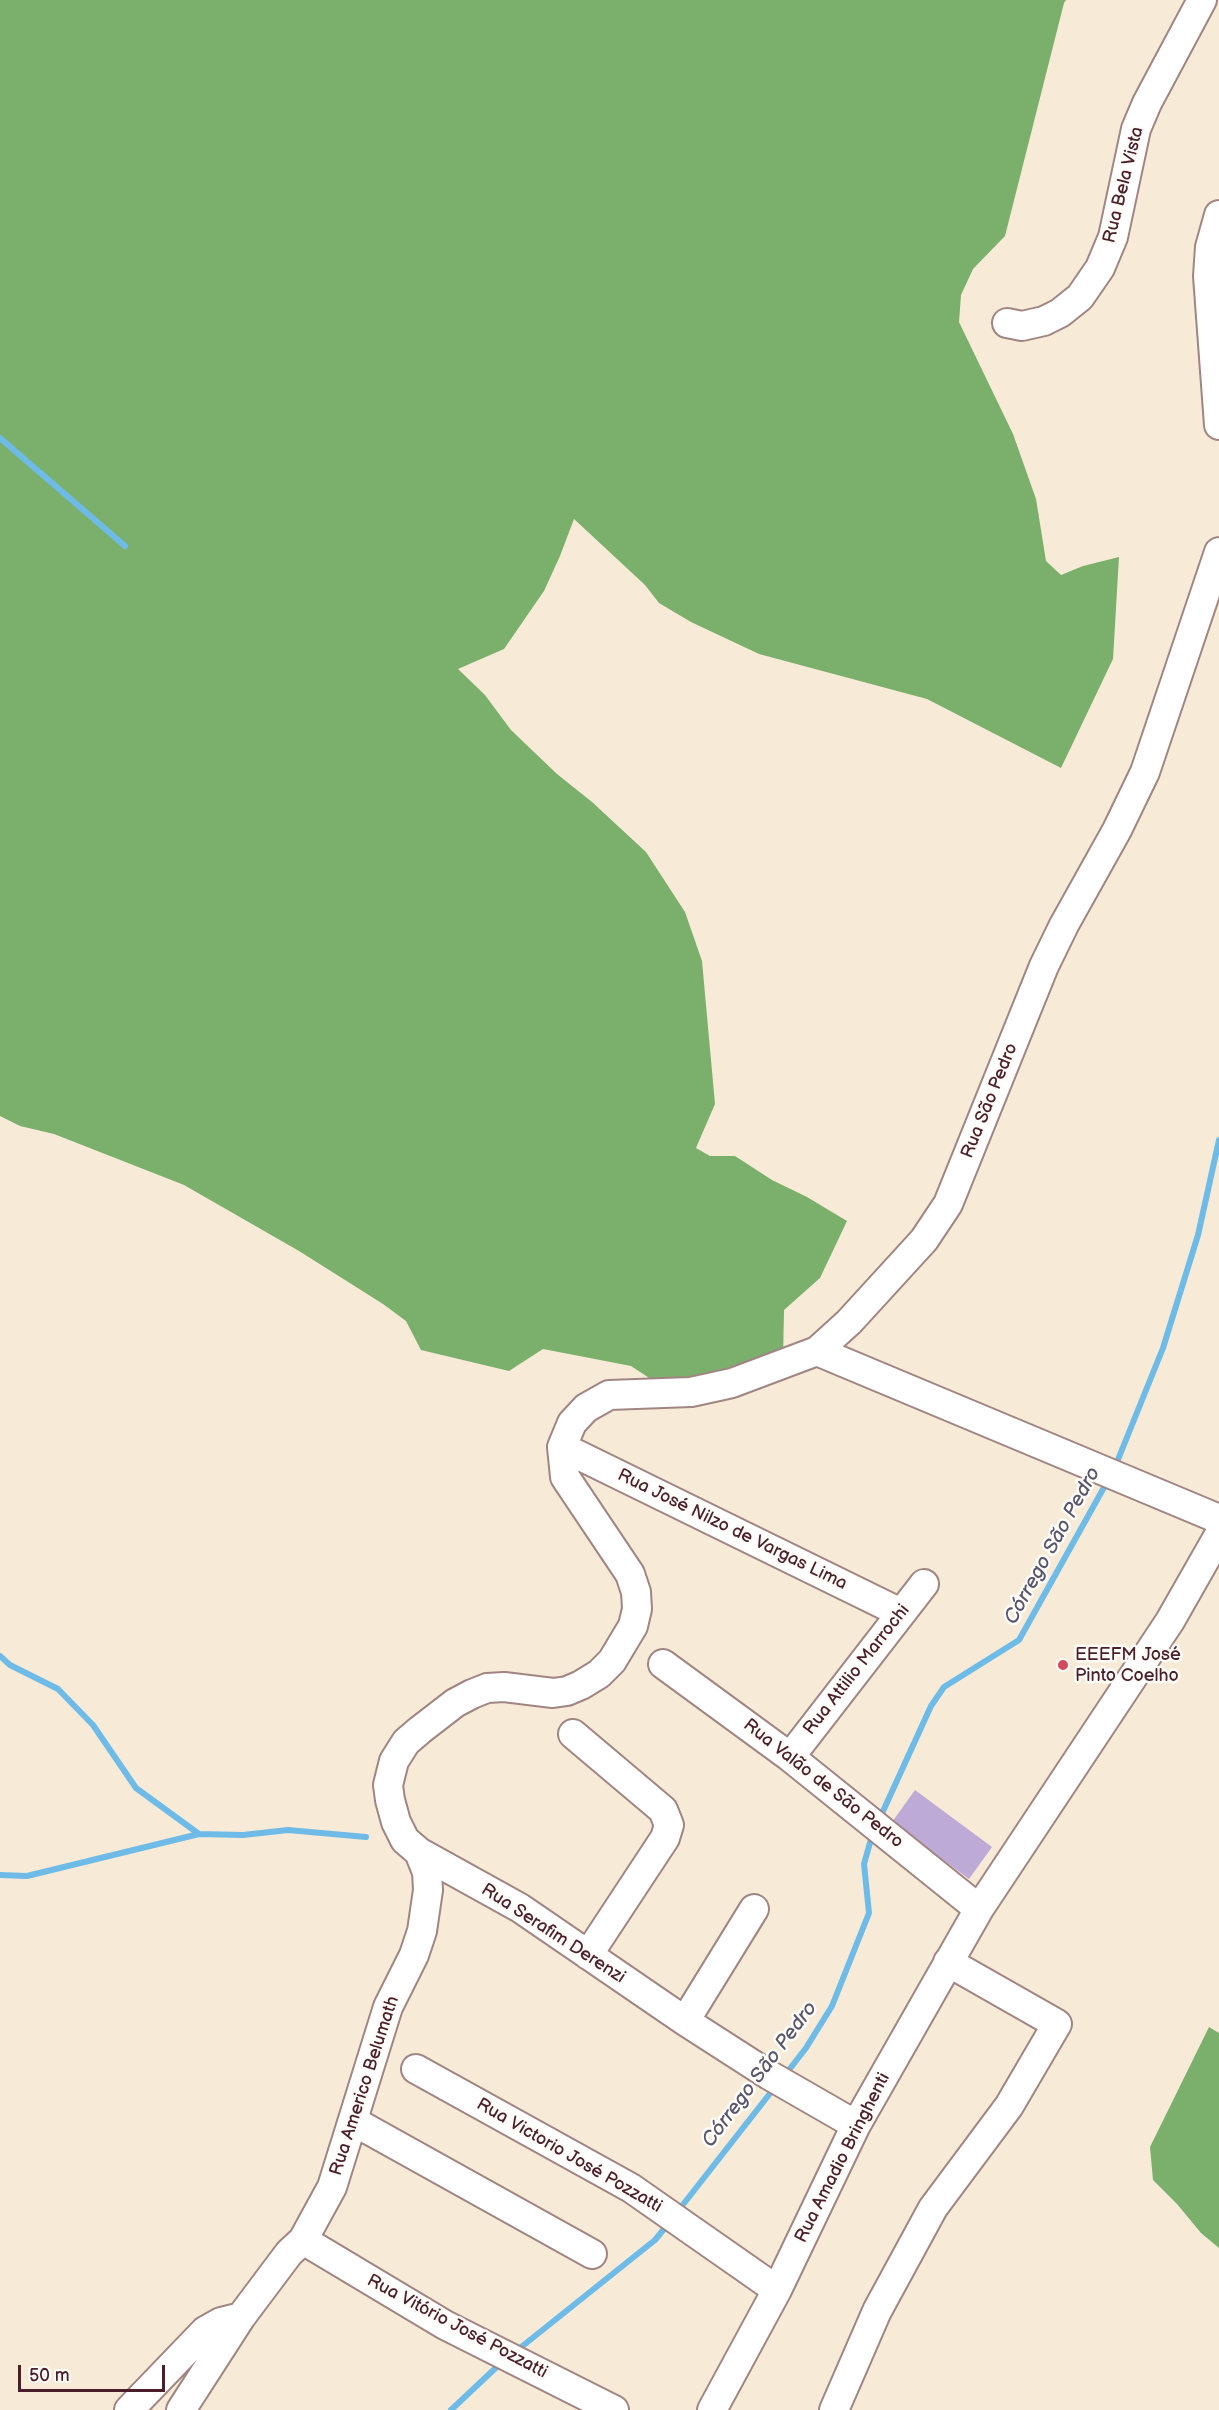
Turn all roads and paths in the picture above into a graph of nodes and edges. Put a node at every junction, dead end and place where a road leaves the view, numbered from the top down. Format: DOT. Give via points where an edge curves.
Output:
graph roads {
  1 [pos="1202,0"];
  2 [pos="1219,215"];
  3 [pos="1007,323"];
  4 [pos="1219,425"];
  5 [pos="1219,552"];
  6 [pos="817,1351"];
  7 [pos="562,1447"];
  8 [pos="1219,1520"];
  9 [pos="1219,1535"];
  10 [pos="924,1584"];
  11 [pos="902,1613"];
  12 [pos="663,1664"];
  13 [pos="573,1734"];
  14 [pos="790,1757"];
  15 [pos="419,1852"];
  16 [pos="754,1909"];
  17 [pos="979,1909"];
  18 [pos="588,1956"];
  19 [pos="948,1962"];
  20 [pos="685,2021"];
  21 [pos="416,2069"];
  22 [pos="352,2121"];
  23 [pos="856,2125"];
  24 [pos="303,2240"];
  25 [pos="592,2254"];
  26 [pos="777,2290"];
  27 [pos="241,2317"];
  28 [pos="129,2410"];
  29 [pos="181,2410"];
  30 [pos="615,2410"];
  31 [pos="712,2410"];
  32 [pos="834,2410"];
  1 -- 3 [label="street, Rua Bela Vista" via="1136,129 1113,237 1100,268 1080,297 1060,313 1022,326"];
  2 -- 4 [label="street" via="1210,247 1208,276"];
  5 -- 6 [label="street, Rua São Pedro" via="1145,772 1044,966 948,1204 924,1240"];
  6 -- 7 [label="street, Rua São Pedro" via="732,1383 691,1392 609,1395 578,1415"];
  6 -- 8 [label="street"];
  7 -- 11 [label="street, Rua José Nilzo de Vargas Lima"];
  7 -- 15 [label="street, Rua Americo Belumath" via="565,1477 630,1574 637,1609 633,1626 612,1661 582,1685 553,1693 487,1688 455,1703 406,1742 388,1785 396,1822 405,1839"];
  9 -- 17 [label="street, Rua Amadio Bringhenti" via="1170,1621"];
  10 -- 11 [label="street, Rua Attilio Marrochi"];
  11 -- 14 [label="street, Rua Attilio Marrochi"];
  12 -- 14 [label="street, Rua Valão de São Pedro"];
  13 -- 18 [label="street" via="663,1810 669,1825 665,1838"];
  14 -- 17 [label="street, Rua Valão de São Pedro"];
  15 -- 18 [label="street, Rua Serafim Derenzi" via="520,1908"];
  15 -- 22 [label="street, Rua Americo Belumath" via="427,1872 428,1890 422,1932 388,2007"];
  16 -- 20 [label="street"];
  17 -- 19 [label="street, Rua Amadio Bringhenti"];
  18 -- 20 [label="street, Rua Serafim Derenzi"];
  19 -- 23 [label="street, Rua Amadio Bringhenti"];
  19 -- 32 [label="street" via="1057,2024 1009,2106 933,2208 877,2311"];
  20 -- 23 [label="street, Rua Serafim Derenzi"];
  21 -- 26 [label="street, Rua Victorio José Pozzatti" via="631,2188"];
  22 -- 24 [label="street, Rua Americo Belumath" via="332,2187"];
  22 -- 25 [label="street"];
  23 -- 26 [label="street, Rua Amadio Bringhenti"];
  24 -- 27 [label="street, Rua Americo Belumath"];
  24 -- 30 [label="street, Rua Vitório José Pozzatti" via="445,2325"];
  26 -- 31 [label="street, Rua Amadio Bringhenti"];
  27 -- 28 [label="street" via="205,2331"];
  27 -- 29 [label="street, Rua Americo Belumath"];
}
